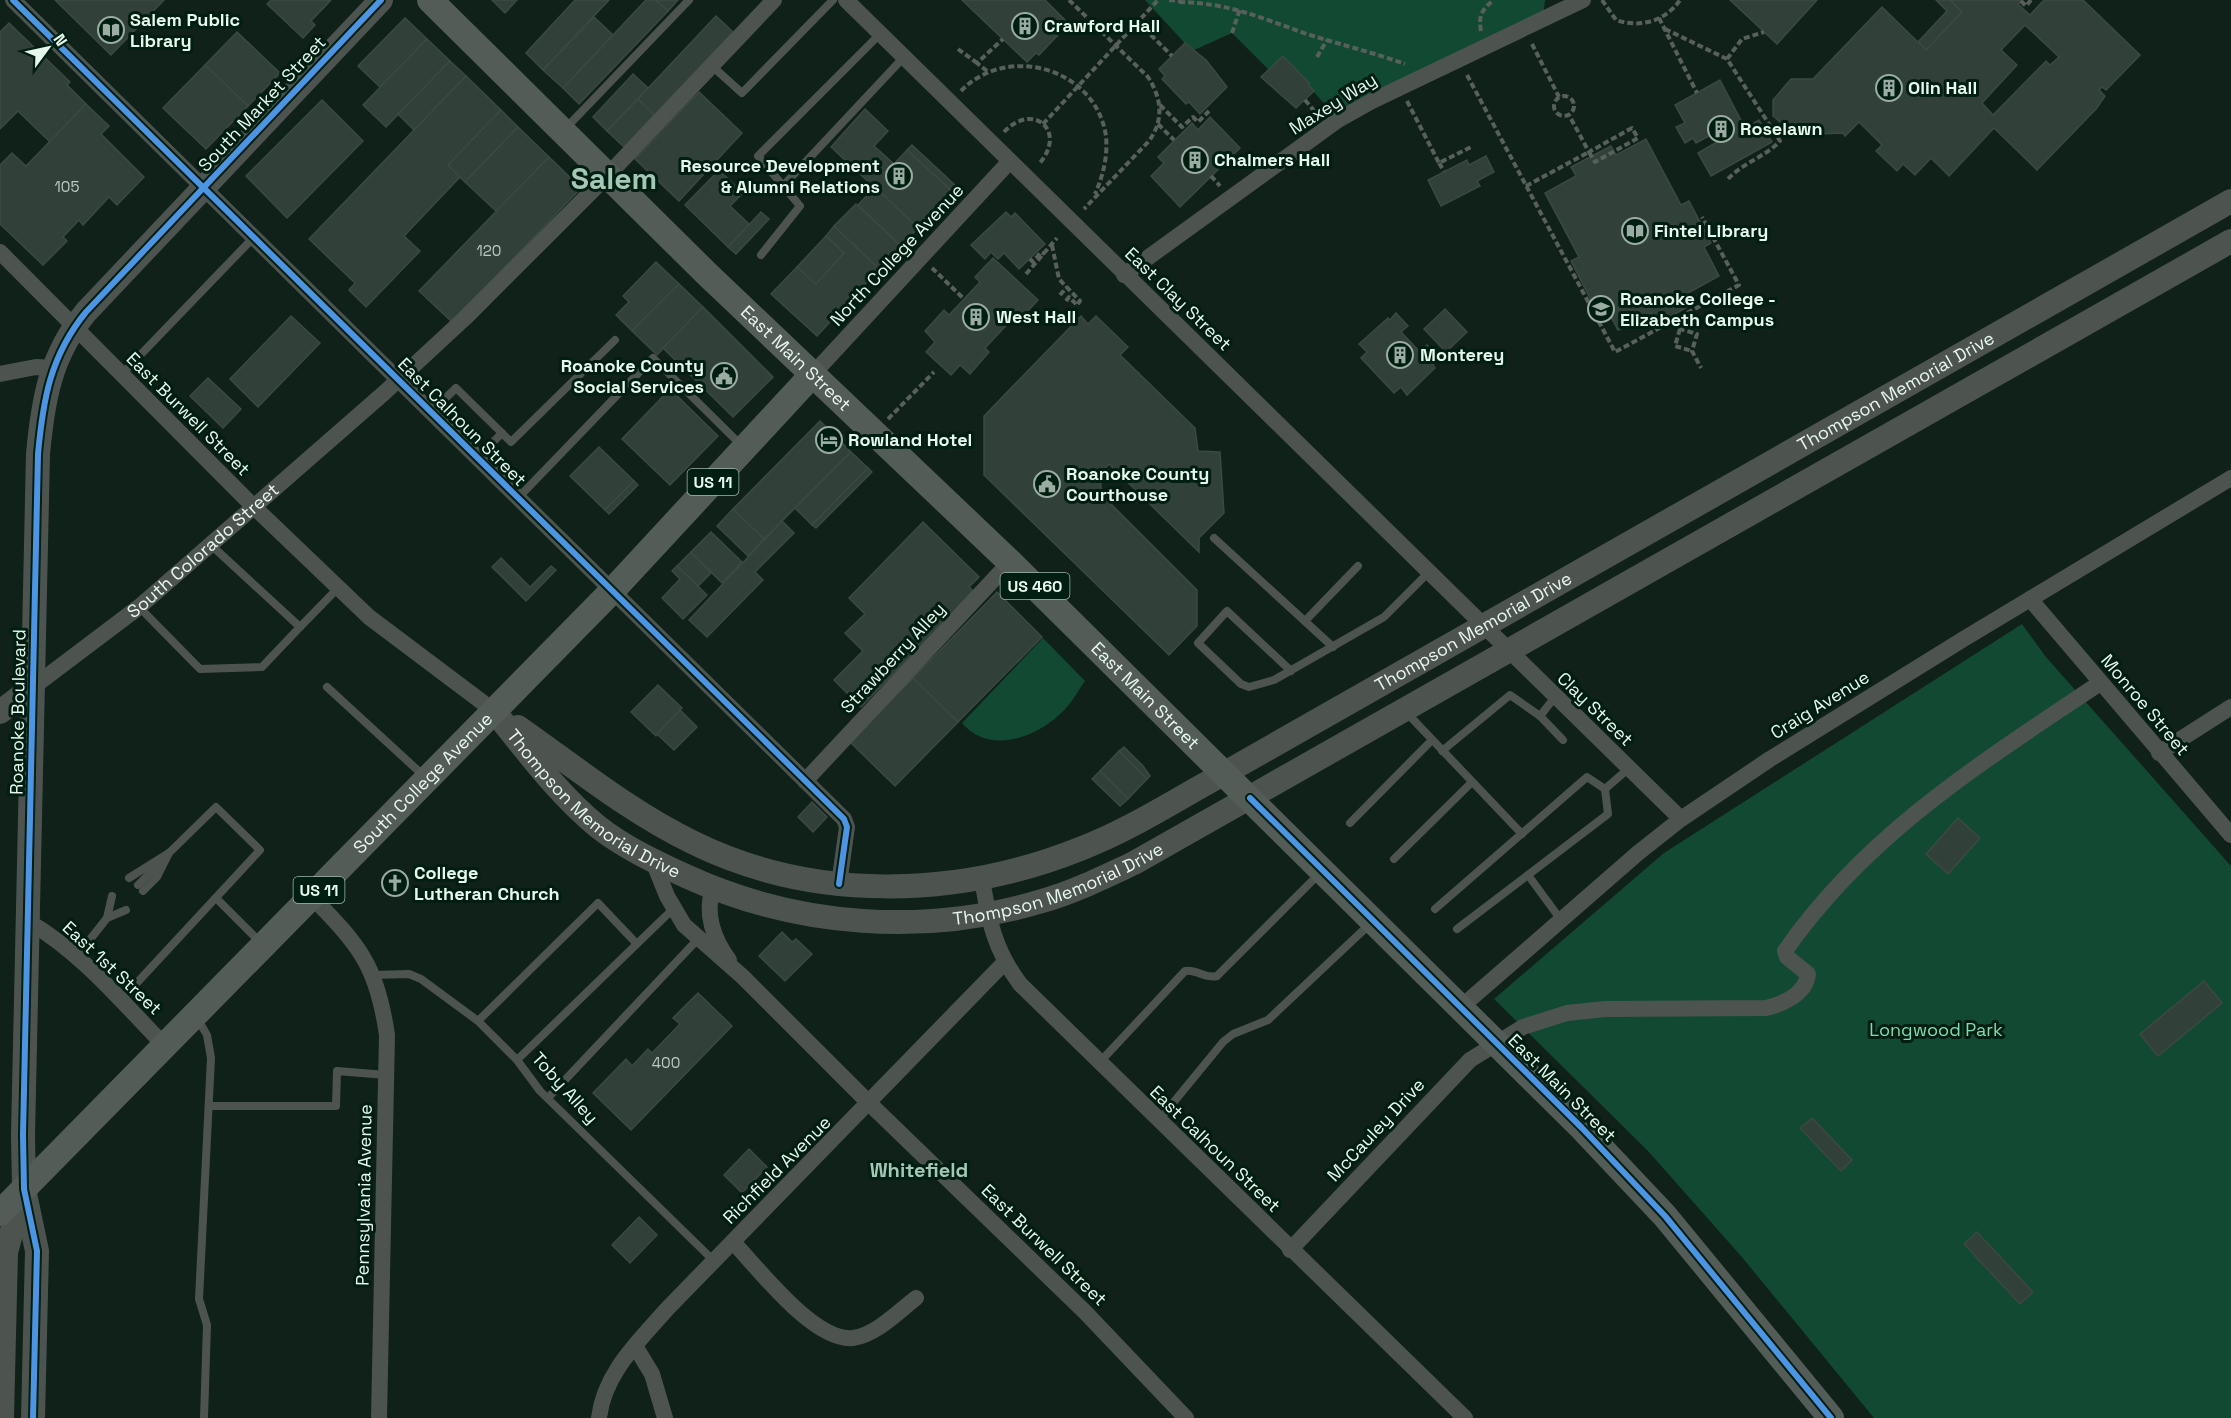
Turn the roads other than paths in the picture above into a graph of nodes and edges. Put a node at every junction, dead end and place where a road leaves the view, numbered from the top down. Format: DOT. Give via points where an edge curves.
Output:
graph roads {
  1 [pos="13,0"];
  2 [pos="381,0"];
  3 [pos="430,0"];
  4 [pos="689,0"];
  5 [pos="774,0"];
  6 [pos="833,0"];
  7 [pos="846,0"];
  8 [pos="1583,0"];
  9 [pos="880,34"];
  10 [pos="904,57"];
  11 [pos="712,66"];
  12 [pos="563,131"];
  13 [pos="1010,161"];
  14 [pos="608,176"];
  15 [pos="783,186"];
  16 [pos="203,188"];
  17 [pos="2231,201"];
  18 [pos="254,237"];
  19 [pos="2231,241"];
  20 [pos="0,252"];
  21 [pos="761,255"];
  22 [pos="1124,275"];
  23 [pos="73,328"];
  24 [pos="615,340"];
  25 [pos="54,368"];
  26 [pos="0,374"];
  27 [pos="813,374"];
  28 [pos="121,375"];
  29 [pos="398,380"];
  30 [pos="431,412"];
  31 [pos="502,433"];
  32 [pos="744,448"];
  33 [pos="478,457"];
  34 [pos="2231,478"];
  35 [pos="518,498"];
  36 [pos="254,507"];
  37 [pos="1214,538"];
  38 [pos="211,545"];
  39 [pos="1010,562"];
  40 [pos="1358,566"];
  41 [pos="1429,572"];
  42 [pos="339,587"];
  43 [pos="612,591"];
  44 [pos="2030,599"];
  45 [pos="139,607"];
  46 [pos="1305,621"];
  47 [pos="1482,626"];
  48 [pos="300,627"];
  49 [pos="1333,647"];
  50 [pos="1508,651"];
  51 [pos="1291,671"];
  52 [pos="2100,683"];
  53 [pos="33,687"];
  54 [pos="327,687"];
  55 [pos="1555,697"];
  56 [pos="2231,707"];
  57 [pos="1404,710"];
  58 [pos="494,711"];
  59 [pos="0,712"];
  60 [pos="1540,716"];
  61 [pos="1432,740"];
  62 [pos="1563,740"];
  63 [pos="1442,751"];
  64 [pos="2159,753"];
  65 [pos="1628,769"];
  66 [pos="1225,773"];
  67 [pos="428,779"];
  68 [pos="805,781"];
  69 [pos="1472,782"];
  70 [pos="1605,789"];
  71 [pos="1250,798"];
  72 [pos="1681,819"];
  73 [pos="1350,823"];
  74 [pos="1522,834"];
  75 [pos="2231,835"];
  76 [pos="169,853"];
  77 [pos="1394,859"];
  78 [pos="653,861"];
  79 [pos="1323,870"];
  80 [pos="1528,875"];
  81 [pos="129,878"];
  82 [pos="982,879"];
  83 [pos="838,884"];
  84 [pos="141,888"];
  85 [pos="713,889"];
  86 [pos="112,896"];
  87 [pos="312,897"];
  88 [pos="216,898"];
  89 [pos="123,907"];
  90 [pos="674,908"];
  91 [pos="1435,909"];
  92 [pos="988,914"];
  93 [pos="107,918"];
  94 [pos="1561,920"];
  95 [pos="1373,921"];
  96 [pos="28,922"];
  97 [pos="1458,929"];
  98 [pos="698,939"];
  99 [pos="636,943"];
  100 [pos="264,946"];
  101 [pos="77,956"];
  102 [pos="1004,963"];
  103 [pos="373,975"];
  104 [pos="743,977"];
  105 [pos="121,1001"];
  106 [pos="1460,1008"];
  107 [pos="195,1015"];
  108 [pos="478,1021"];
  109 [pos="1497,1044"];
  110 [pos="165,1046"];
  111 [pos="517,1060"];
  112 [pos="1099,1063"];
  113 [pos="386,1075"];
  114 [pos="548,1098"];
  115 [pos="869,1103"];
  116 [pos="209,1106"];
  117 [pos="1158,1121"];
  118 [pos="24,1189"];
  119 [pos="0,1213"];
  120 [pos="733,1242"];
  121 [pos="1290,1250"];
  122 [pos="714,1261"];
  123 [pos="916,1298"];
  124 [pos="635,1346"];
  125 [pos="2,1418"];
  126 [pos="33,1418"];
  127 [pos="204,1418"];
  128 [pos="379,1418"];
  129 [pos="599,1418"];
  130 [pos="665,1418"];
  131 [pos="1186,1418"];
  132 [pos="1465,1418"];
  133 [pos="1832,1418"];
  1 -- 16 [label="street, East Calhoun Street"];
  2 -- 16 [label="main road, South Market Street"];
  3 -- 12 [label="main road, East Main Street"];
  4 -- 12 [label="lane"];
  5 -- 11 [label="street, South Colorado Street"];
  6 -- 11 [label="lane" via="742,93"];
  7 -- 9 [label="street, East Clay Street"];
  8 -- 22 [label="street, Maxey Way" via="1338,120"];
  9 -- 10 [label="street, East Clay Street"];
  9 -- 15 [label="lane" via="758,156"];
  10 -- 13 [label="street, East Clay Street"];
  10 -- 15 [label="lane"];
  11 -- 14 [label="street, South Colorado Street"];
  12 -- 14 [label="main road, East Main Street"];
  13 -- 22 [label="street, East Clay Street"];
  13 -- 27 [label="street, North College Avenue"];
  14 -- 27 [label="main road, East Main Street"];
  14 -- 29 [label="street, South Colorado Street"];
  15 -- 21 [label="lane" via="800,206"];
  16 -- 18 [label="street, East Calhoun Street"];
  16 -- 23 [label="main road, South Market Street"];
  17 -- 47 [label="main road, Thompson Memorial Drive"];
  18 -- 28 [label="lane"];
  18 -- 29 [label="street, East Calhoun Street"];
  19 -- 50 [label="main road, Thompson Memorial Drive"];
  20 -- 23 [label="street, East Burwell Street"];
  22 -- 41 [label="street, East Clay Street"];
  23 -- 25 [label="main road, South Market Street"];
  23 -- 28 [label="street, East Burwell Street"];
  24 -- 31 [label="lane" via="512,442"];
  25 -- 26 [label="street"];
  25 -- 53 [label="main road, Roanoke Boulevard" via="43,401 38,454"];
  27 -- 32 [label="main road, South College Avenue / US 11"];
  27 -- 39 [label="main road, East Main Street / US 460"];
  28 -- 36 [label="street, East Burwell Street"];
  29 -- 30 [label="street, East Calhoun Street"];
  29 -- 36 [label="street, South Colorado Street"];
  30 -- 31 [label="lane" via="456,388"];
  30 -- 33 [label="street, East Calhoun Street"];
  31 -- 33 [label="lane"];
  32 -- 35 [label="lane" via="653,358"];
  32 -- 43 [label="main road, South College Avenue / US 11"];
  33 -- 35 [label="street, East Calhoun Street"];
  34 -- 44 [label="street, Craig Avenue"];
  35 -- 43 [label="street, East Calhoun Street"];
  36 -- 38 [label="street, South Colorado Street"];
  36 -- 42 [label="street, East Burwell Street"];
  37 -- 46 [label="lane"];
  38 -- 45 [label="street, South Colorado Street"];
  38 -- 48 [label="lane"];
  39 -- 66 [label="main road, East Main Street / US 460"];
  39 -- 68 [label="street, Strawberry Alley"];
  40 -- 46 [label="lane"];
  41 -- 47 [label="street, East Clay Street"];
  41 -- 49 [label="lane" via="1384,617"];
  42 -- 48 [label="lane"];
  42 -- 58 [label="street, East Burwell Street" via="369,616"];
  43 -- 58 [label="main road, South College Avenue / US 11"];
  43 -- 68 [label="street, East Calhoun Street"];
  44 -- 52 [label="street, Monroe Street"];
  44 -- 72 [label="street, Craig Avenue" via="1770,759"];
  45 -- 48 [label="lane" via="200,669 262,667"];
  45 -- 53 [label="street, South Colorado Street"];
  46 -- 49 [label="lane"];
  47 -- 50 [label="street, Clay Street"];
  47 -- 66 [label="main road, Thompson Memorial Drive"];
  49 -- 51 [label="lane"];
  50 -- 55 [label="street, Clay Street"];
  50 -- 57 [label="main road, Thompson Memorial Drive"];
  51 -- 51 [label="lane" via="1249,687 1198,643 1227,611"];
  52 -- 64 [label="street, Monroe Street"];
  52 -- 109 [label="street, McCauley Drive" via="1932,798 1884,839 1837,887 1785,951 1808,974 1808,980 1781,1004 1766,1008 1567,1012 1523,1027"];
  53 -- 59 [label="main road, South Colorado Street"];
  53 -- 96 [label="main road, Roanoke Boulevard"];
  54 -- 67 [label="lane"];
  55 -- 60 [label="lane"];
  55 -- 65 [label="street, Clay Street"];
  56 -- 64 [label="street"];
  57 -- 61 [label="lane"];
  57 -- 71 [label="main road, Thompson Memorial Drive"];
  58 -- 67 [label="main road, South College Avenue / US 11"];
  58 -- 78 [label="main road, Thompson Memorial Drive" via="554,783 597,826"];
  58 -- 83 [label="main road, Thompson Memorial Drive" via="630,805 693,843 738,861"];
  60 -- 62 [label="lane"];
  60 -- 63 [label="lane" via="1510,695"];
  61 -- 63 [label="lane"];
  61 -- 73 [label="lane"];
  63 -- 69 [label="lane"];
  64 -- 75 [label="street, Monroe Street"];
  65 -- 70 [label="lane"];
  65 -- 72 [label="street, Clay Street"];
  66 -- 71 [label="main road, East Main Street / US 460"];
  66 -- 82 [label="main road, Thompson Memorial Drive" via="1082,849"];
  67 -- 87 [label="main road, South College Avenue / US 11"];
  68 -- 83 [label="street, East Calhoun Street" via="844,819 847,827"];
  69 -- 74 [label="lane"];
  69 -- 77 [label="lane"];
  70 -- 74 [label="lane" via="1587,777"];
  70 -- 80 [label="lane" via="1608,814"];
  71 -- 79 [label="main road, East Main Street / US 460"];
  71 -- 92 [label="main road, Thompson Memorial Drive" via="1084,887 1042,902"];
  72 -- 94 [label="street, Craig Avenue"];
  74 -- 91 [label="lane"];
  76 -- 81 [label="lane"];
  76 -- 84 [label="lane" via="157,877"];
  76 -- 88 [label="lane" via="216,807 260,850"];
  78 -- 85 [label="main road, Thompson Memorial Drive"];
  78 -- 90 [label="street, East Burwell Street"];
  79 -- 95 [label="main road, East Main Street / US 460"];
  79 -- 112 [label="lane" via="1217,976 1209,978 1185,971"];
  80 -- 94 [label="lane"];
  80 -- 97 [label="lane"];
  82 -- 83 [label="main road, Thompson Memorial Drive" via="927,886"];
  82 -- 92 [label="street, East Calhoun Street"];
  85 -- 92 [label="main road, Thompson Memorial Drive" via="794,912 852,920 897,923"];
  85 -- 104 [label="street, East Burwell Street" via="709,914 713,931"];
  86 -- 93 [label="lane"];
  87 -- 100 [label="main road, South College Avenue / US 11"];
  87 -- 103 [label="street, Pennsylvania Avenue" via="351,937"];
  88 -- 100 [label="lane"];
  88 -- 105 [label="lane"];
  89 -- 93 [label="lane"];
  90 -- 98 [label="street, East Burwell Street" via="684,926"];
  90 -- 99 [label="lane"];
  92 -- 102 [label="street, East Calhoun Street"];
  93 -- 101 [label="lane"];
  94 -- 106 [label="street, Craig Avenue"];
  95 -- 106 [label="main road, East Main Street / US 460"];
  95 -- 117 [label="lane" via="1268,1020 1223,1042"];
  96 -- 101 [label="street, East 1st Street"];
  96 -- 118 [label="main road, Roanoke Boulevard"];
  98 -- 104 [label="street, East Burwell Street"];
  98 -- 114 [label="lane"];
  99 -- 108 [label="lane" via="598,903"];
  99 -- 111 [label="lane"];
  100 -- 107 [label="main road, South College Avenue / US 11"];
  101 -- 105 [label="street, East 1st Street"];
  102 -- 112 [label="street, East Calhoun Street"];
  102 -- 115 [label="street, Richfield Avenue"];
  103 -- 108 [label="lane, Toby Alley" via="410,974 422,979"];
  103 -- 113 [label="street, Pennsylvania Avenue" via="387,1035"];
  104 -- 115 [label="street, East Burwell Street"];
  105 -- 110 [label="street, East 1st Street"];
  106 -- 109 [label="main road, East Main Street / US 460"];
  107 -- 110 [label="main road, South College Avenue / US 11"];
  107 -- 116 [label="lane" via="207,1035 211,1058"];
  108 -- 111 [label="lane, Toby Alley"];
  109 -- 121 [label="street, McCauley Drive" via="1470,1060"];
  109 -- 133 [label="main road, East Main Street / US 460" via="1665,1216"];
  110 -- 118 [label="main road, South College Avenue / US 11"];
  111 -- 114 [label="lane, Toby Alley"];
  112 -- 117 [label="street, East Calhoun Street"];
  113 -- 116 [label="lane" via="337,1071 336,1106"];
  113 -- 128 [label="street, Pennsylvania Avenue"];
  114 -- 122 [label="lane, Toby Alley"];
  115 -- 120 [label="street, Richfield Avenue"];
  115 -- 131 [label="street, East Burwell Street" via="1085,1312"];
  116 -- 127 [label="lane" via="200,1299 207,1325"];
  117 -- 121 [label="street, East Calhoun Street"];
  118 -- 119 [label="main road, South College Avenue / US 11"];
  118 -- 125 [label="main road, Roanoke Boulevard" via="6,1252"];
  118 -- 126 [label="main road, Roanoke Boulevard" via="37,1251"];
  120 -- 122 [label="street, Richfield Avenue"];
  120 -- 123 [label="street" via="811,1323 837,1337 854,1338 870,1332"];
  121 -- 132 [label="street, East Calhoun Street"];
  122 -- 124 [label="street, Richfield Avenue"];
  124 -- 129 [label="street, Richfield Avenue" via="614,1374 601,1402"];
  124 -- 130 [label="street" via="652,1374"];
}
